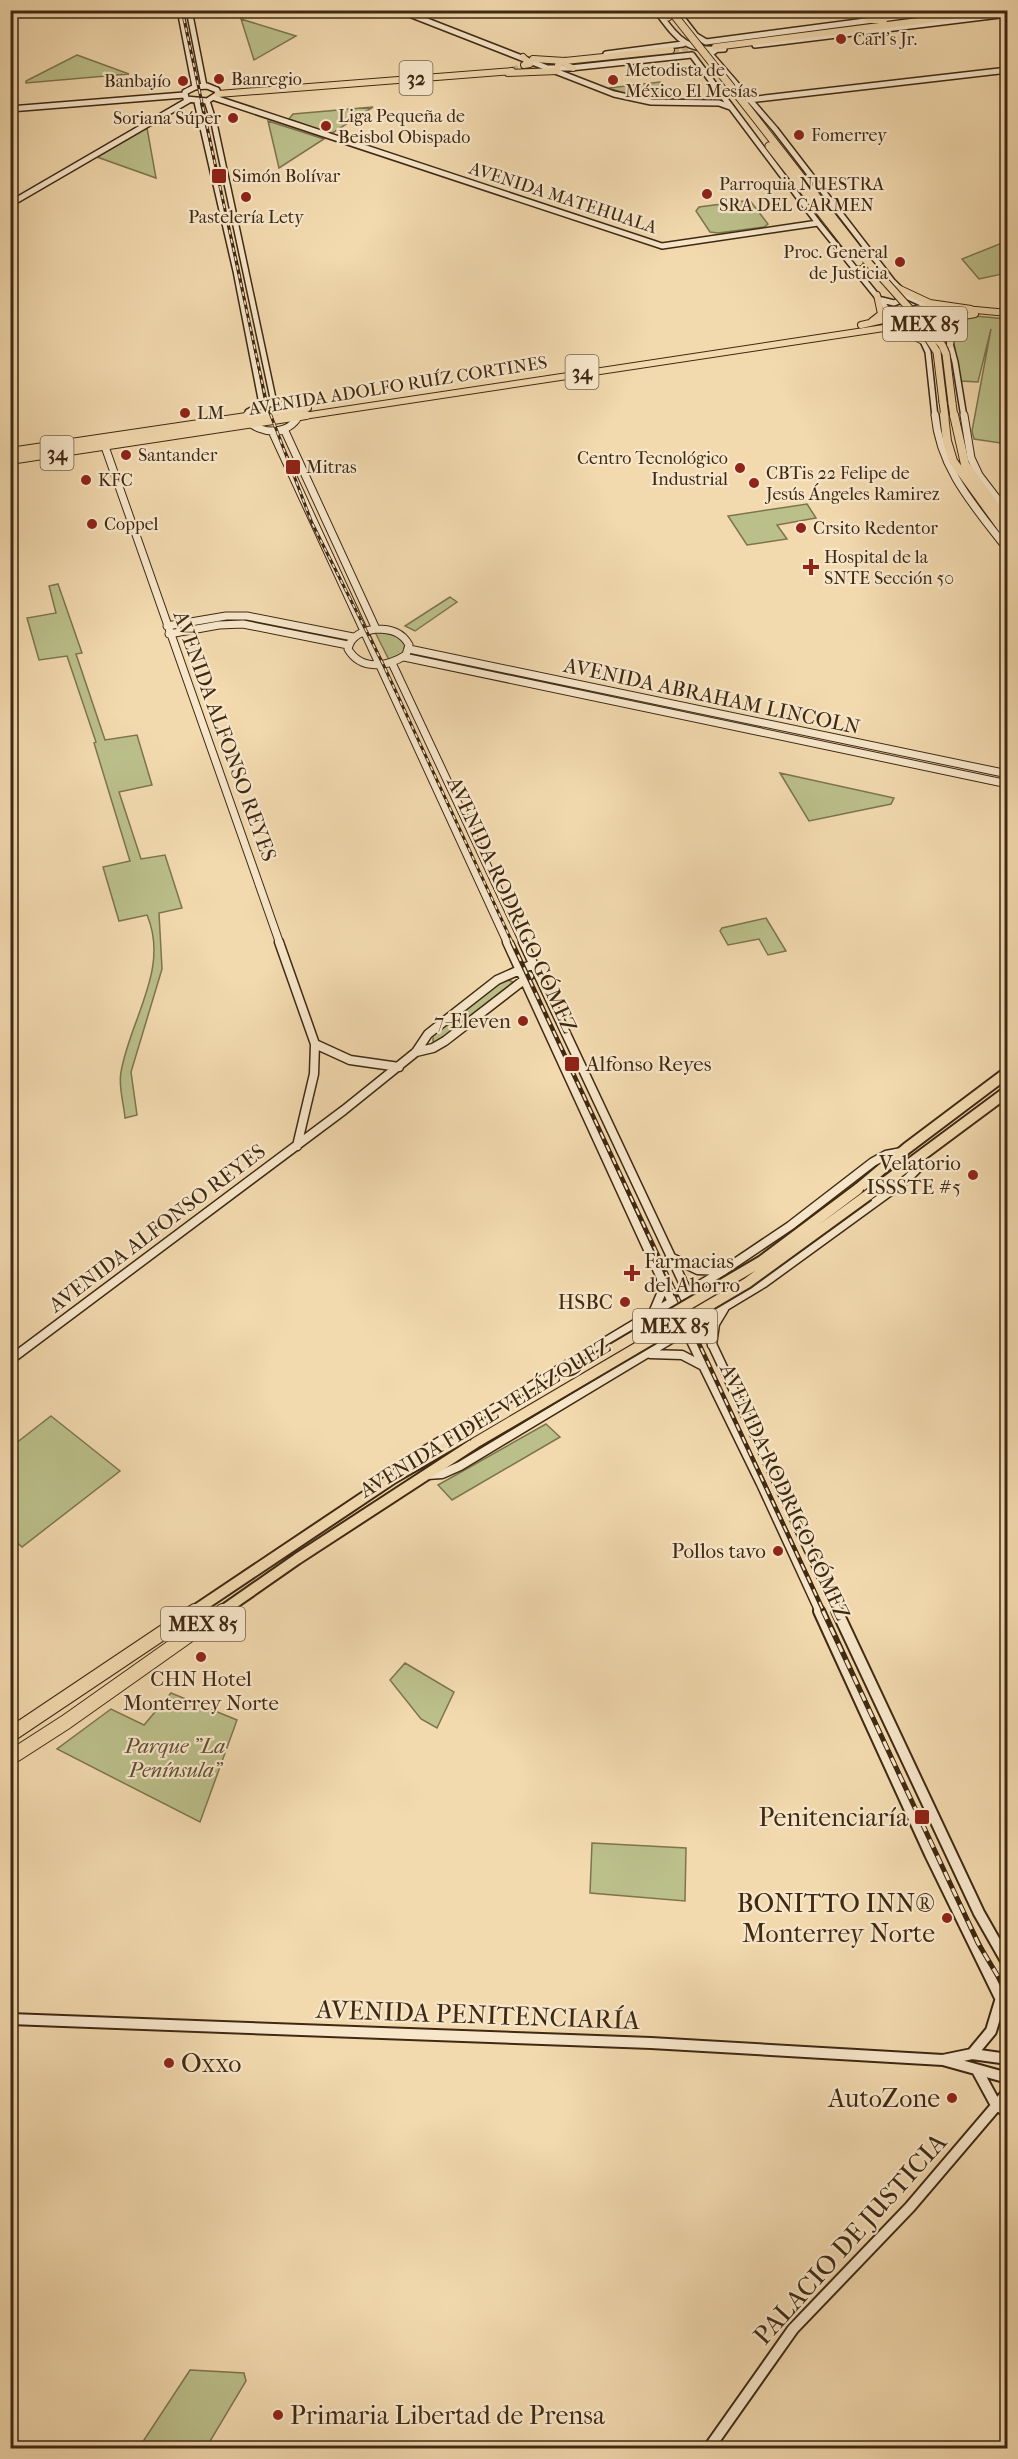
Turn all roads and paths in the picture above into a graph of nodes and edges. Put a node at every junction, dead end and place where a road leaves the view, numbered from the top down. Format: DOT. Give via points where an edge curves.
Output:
graph roads {
  1 [pos="180,10"];
  2 [pos="189,10"];
  3 [pos="399,10"];
  4 [pos="656,10"];
  5 [pos="662,10"];
  6 [pos="672,13"];
  7 [pos="949,14"];
  8 [pos="1008,14"];
  9 [pos="925,17"];
  10 [pos="868,20"];
  11 [pos="859,22"];
  12 [pos="933,23"];
  13 [pos="865,28"];
  14 [pos="824,31"];
  15 [pos="683,44"];
  16 [pos="758,44"];
  17 [pos="715,47"];
  18 [pos="523,57"];
  19 [pos="533,58"];
  20 [pos="574,58"];
  21 [pos="714,58"];
  22 [pos="565,61"];
  23 [pos="697,62"];
  24 [pos="588,63"];
  25 [pos="541,65"];
  26 [pos="530,68"];
  27 [pos="573,68"];
  28 [pos="723,69"];
  29 [pos="557,70"];
  30 [pos="1008,70"];
  31 [pos="472,71"];
  32 [pos="705,72"];
  33 [pos="458,75"];
  34 [pos="575,78"];
  35 [pos="204,86"];
  36 [pos="195,87"];
  37 [pos="184,95"];
  38 [pos="217,95"];
  39 [pos="189,100"];
  40 [pos="748,100"];
  41 [pos="207,101"];
  42 [pos="197,102"];
  43 [pos="10,109"];
  44 [pos="733,109"];
  45 [pos="765,136"];
  46 [pos="770,159"];
  47 [pos="801,164"];
  48 [pos="825,194"];
  49 [pos="800,198"];
  50 [pos="10,204"];
  51 [pos="828,222"];
  52 [pos="818,223"];
  53 [pos="839,223"];
  54 [pos="863,261"];
  55 [pos="901,291"];
  56 [pos="879,298"];
  57 [pos="934,308"];
  58 [pos="974,311"];
  59 [pos="1008,314"];
  60 [pos="892,317"];
  61 [pos="947,322"];
  62 [pos="897,326"];
  63 [pos="865,327"];
  64 [pos="910,331"];
  65 [pos="923,341"];
  66 [pos="950,342"];
  67 [pos="274,403"];
  68 [pos="948,403"];
  69 [pos="262,404"];
  70 [pos="298,413"];
  71 [pos="247,421"];
  72 [pos="284,429"];
  73 [pos="272,431"];
  74 [pos="958,439"];
  75 [pos="947,441"];
  76 [pos="103,442"];
  77 [pos="10,452"];
  78 [pos="944,459"];
  79 [pos="10,460"];
  80 [pos="973,464"];
  81 [pos="1008,513"];
  82 [pos="1008,524"];
  83 [pos="1008,537"];
  84 [pos="1008,550"];
  85 [pos="376,629"];
  86 [pos="168,630"];
  87 [pos="364,631"];
  88 [pos="353,637"];
  89 [pos="348,645"];
  90 [pos="409,649"];
  91 [pos="404,657"];
  92 [pos="392,663"];
  93 [pos="381,665"];
  94 [pos="1008,774"];
  95 [pos="1008,784"];
  96 [pos="535,967"];
  97 [pos="520,968"];
  98 [pos="525,979"];
  99 [pos="315,1044"];
  100 [pos="416,1052"];
  101 [pos="399,1067"];
  102 [pos="1008,1072"];
  103 [pos="1008,1091"];
  104 [pos="297,1146"];
  105 [pos="903,1152"];
  106 [pos="921,1157"];
  107 [pos="863,1192"];
  108 [pos="670,1256"];
  109 [pos="740,1260"];
  110 [pos="723,1271"];
  111 [pos="661,1276"];
  112 [pos="764,1283"];
  113 [pos="688,1293"];
  114 [pos="672,1302"];
  115 [pos="727,1306"];
  116 [pos="653,1314"];
  117 [pos="702,1322"];
  118 [pos="687,1331"];
  119 [pos="618,1334"];
  120 [pos="712,1345"];
  121 [pos="647,1355"];
  122 [pos="10,1360"];
  123 [pos="632,1364"];
  124 [pos="704,1367"];
  125 [pos="471,1439"];
  126 [pos="426,1475"];
  127 [pos="393,1478"];
  128 [pos="10,1735"];
  129 [pos="10,1758"];
  130 [pos="1008,1964"];
  131 [pos="1005,2002"];
  132 [pos="1008,2014"];
  133 [pos="10,2019"];
  134 [pos="972,2054"];
  135 [pos="1008,2059"];
  136 [pos="943,2060"];
  137 [pos="977,2070"];
  138 [pos="1008,2078"];
  139 [pos="1008,2092"];
  140 [pos="996,2105"];
  141 [pos="1008,2112"];
  142 [pos="709,2448"];
  1 -- 36 [label="street"];
  2 -- 35 [label="street"];
  3 -- 18 [label="street"];
  4 -- 15 [label="street"];
  5 -- 6 [label="highway, MEX 85"];
  6 -- 11 [label="street" via="702,41"];
  6 -- 45 [label="highway, MEX 85"];
  7 -- 9 [label="main road"];
  7 -- 10 [label="street"];
  7 -- 13 [label="main road"];
  8 -- 12 [label="street"];
  9 -- 10 [label="main road"];
  9 -- 14 [label="main road"];
  10 -- 11 [label="street"];
  11 -- 14 [label="main road"];
  12 -- 13 [label="main road"];
  12 -- 16 [label="street"];
  13 -- 16 [label="main road"];
  13 -- 17 [label="main road"];
  14 -- 17 [label="main road"];
  15 -- 17 [label="street" via="692,49"];
  15 -- 20 [label="street"];
  16 -- 17 [label="street"];
  17 -- 21 [label="street" via="710,54"];
  18 -- 19 [label="street"];
  18 -- 25 [label="street"];
  18 -- 26 [label="main road"];
  19 -- 20 [label="street"];
  19 -- 22 [label="main road"];
  20 -- 22 [label="street"];
  21 -- 23 [label="street"];
  21 -- 28 [label="street"];
  22 -- 24 [label="main road" via="673,50"];
  22 -- 27 [label="main road"];
  22 -- 29 [label="main road"];
  23 -- 24 [label="street" via="687,54"];
  23 -- 32 [label="street"];
  24 -- 27 [label="street"];
  24 -- 34 [label="street" via="576,72"];
  25 -- 26 [label="main road"];
  25 -- 29 [label="street"];
  26 -- 29 [label="main road"];
  26 -- 31 [label="main road"];
  26 -- 33 [label="main road"];
  27 -- 29 [label="street"];
  28 -- 32 [label="street" via="709,68"];
  28 -- 40 [label="street"];
  29 -- 34 [label="street"];
  30 -- 40 [label="street"];
  31 -- 33 [label="main road, 32" via="512,70"];
  31 -- 38 [label="main road, 32"];
  32 -- 44 [label="street"];
  33 -- 38 [label="main road, 32"];
  34 -- 44 [label="street" via="632,98 723,103"];
  35 -- 36 [label="street"];
  35 -- 38 [label="street, AVENIDA MATEHUALA" via="213,88"];
  36 -- 37 [label="street"];
  37 -- 39 [label="street"];
  37 -- 43 [label="street"];
  38 -- 41 [label="street"];
  38 -- 52 [label="street, AVENIDA MATEHUALA" via="662,246"];
  39 -- 42 [label="street"];
  39 -- 50 [label="street"];
  40 -- 47 [label="street"];
  41 -- 42 [label="street"];
  41 -- 67 [label="street"];
  42 -- 69 [label="street"];
  44 -- 46 [label="street"];
  45 -- 46 [label="highway"];
  45 -- 47 [label="highway" via="779,141"];
  45 -- 51 [label="highway, MEX 85"];
  45 -- 53 [label="highway, MEX 85"];
  46 -- 49 [label="street"];
  47 -- 48 [label="street"];
  48 -- 53 [label="highway"];
  48 -- 55 [label="street"];
  49 -- 51 [label="highway"];
  49 -- 52 [label="street"];
  51 -- 54 [label="highway, MEX 85"];
  52 -- 56 [label="street"];
  53 -- 54 [label="highway, MEX 85"];
  54 -- 68 [label="highway, MEX 85, bridge" via="934,345"];
  55 -- 56 [label="street" via="904,299 899,302"];
  55 -- 57 [label="street"];
  55 -- 58 [label="main road" via="930,303"];
  56 -- 60 [label="street"];
  56 -- 63 [label="main road" via="881,314"];
  57 -- 58 [label="main road, 34"];
  57 -- 60 [label="main road, 34" via="901,310"];
  57 -- 61 [label="main road" via="945,313"];
  58 -- 59 [label="main road, 34"];
  58 -- 61 [label="main road, 34"];
  58 -- 66 [label="main road" via="954,324"];
  60 -- 62 [label="main road"];
  60 -- 63 [label="main road, AVENIDA ADOLFO RUÍZ CORTINES / 34"];
  61 -- 64 [label="main road, 34"];
  61 -- 66 [label="street"];
  62 -- 63 [label="main road, AVENIDA ADOLFO RUÍZ CORTINES / 34"];
  62 -- 64 [label="main road, 34"];
  63 -- 65 [label="main road" via="895,330"];
  63 -- 70 [label="main road, AVENIDA ADOLFO RUÍZ CORTINES / 34"];
  64 -- 65 [label="street"];
  65 -- 66 [label="street"];
  65 -- 78 [label="street"];
  66 -- 80 [label="street"];
  67 -- 69 [label="street, 34"];
  67 -- 70 [label="street, 34" via="288,405"];
  68 -- 74 [label="highway, MEX 85"];
  68 -- 75 [label="highway, MEX 85"];
  69 -- 71 [label="street" via="248,412"];
  70 -- 71 [label="main road, AVENIDA ADOLFO RUÍZ CORTINES / 34"];
  70 -- 72 [label="street" via="295,423"];
  71 -- 73 [label="street, 34" via="256,429"];
  71 -- 76 [label="main road, AVENIDA ADOLFO RUÍZ CORTINES / 34"];
  72 -- 73 [label="street, 34"];
  72 -- 85 [label="street"];
  73 -- 87 [label="street, AVENIDA RODRIGO GÓMEZ"];
  74 -- 80 [label="highway"];
  74 -- 82 [label="highway, MEX 85" via="965,464"];
  75 -- 78 [label="highway"];
  75 -- 83 [label="highway, MEX 85" via="958,471"];
  76 -- 77 [label="main road, AVENIDA ADOLFO RUÍZ CORTINES / 34"];
  76 -- 79 [label="main road, AVENIDA ADOLFO RUÍZ CORTINES / 34"];
  76 -- 86 [label="street, AVENIDA ALFONSO REYES"];
  78 -- 84 [label="street"];
  80 -- 81 [label="street"];
  85 -- 87 [label="street"];
  85 -- 90 [label="street" via="400,633 408,640"];
  86 -- 88 [label="street" via="226,616 248,616"];
  86 -- 89 [label="street" via="251,625"];
  86 -- 99 [label="street, AVENIDA ALFONSO REYES"];
  87 -- 88 [label="street"];
  87 -- 93 [label="street, AVENIDA RODRIGO GÓMEZ"];
  88 -- 89 [label="street"];
  89 -- 93 [label="street" via="350,654 358,661"];
  90 -- 91 [label="street"];
  90 -- 94 [label="street, AVENIDA ABRAHAM LINCOLN"];
  91 -- 92 [label="street"];
  91 -- 95 [label="street"];
  92 -- 93 [label="street"];
  92 -- 96 [label="street, AVENIDA RODRIGO GÓMEZ"];
  93 -- 97 [label="street, AVENIDA RODRIGO GÓMEZ"];
  96 -- 97 [label="street"];
  96 -- 98 [label="street"];
  96 -- 108 [label="street, AVENIDA RODRIGO GÓMEZ"];
  97 -- 98 [label="street, AVENIDA RODRIGO GÓMEZ"];
  97 -- 100 [label="street" via="497,980 428,1034"];
  98 -- 100 [label="street" via="445,1041"];
  98 -- 111 [label="street, AVENIDA RODRIGO GÓMEZ"];
  99 -- 101 [label="street" via="350,1060"];
  99 -- 104 [label="street, AVENIDA ALFONSO REYES" via="314,1074"];
  100 -- 101 [label="street, AVENIDA ALFONSO REYES"];
  101 -- 104 [label="street, AVENIDA ALFONSO REYES"];
  102 -- 105 [label="highway, AVENIDA FIDEL VELÁZQUEZ / MEX 85"];
  103 -- 106 [label="highway, AVENIDA FIDEL VELÁZQUEZ / MEX 85"];
  104 -- 122 [label="street, AVENIDA ALFONSO REYES"];
  105 -- 107 [label="highway, AVENIDA FIDEL VELÁZQUEZ / MEX 85"];
  105 -- 109 [label="street" via="873,1162"];
  106 -- 107 [label="highway, AVENIDA FIDEL VELÁZQUEZ / MEX 85"];
  106 -- 112 [label="street" via="918,1168 907,1179"];
  107 -- 125 [label="highway, AVENIDA FIDEL VELÁZQUEZ / MEX 85, bridge" via="747,1283"];
  108 -- 110 [label="street" via="698,1270"];
  108 -- 113 [label="street, AVENIDA RODRIGO GÓMEZ"];
  109 -- 110 [label="street"];
  109 -- 112 [label="street" via="751,1278"];
  110 -- 113 [label="street"];
  111 -- 114 [label="street, AVENIDA RODRIGO GÓMEZ"];
  111 -- 116 [label="street" via="661,1294"];
  112 -- 115 [label="street"];
  113 -- 114 [label="street"];
  113 -- 117 [label="street, AVENIDA RODRIGO GÓMEZ"];
  114 -- 116 [label="street"];
  114 -- 118 [label="street, AVENIDA RODRIGO GÓMEZ"];
  115 -- 117 [label="street"];
  115 -- 120 [label="street" via="715,1324"];
  116 -- 119 [label="street"];
  117 -- 118 [label="street"];
  117 -- 120 [label="street, AVENIDA RODRIGO GÓMEZ"];
  118 -- 121 [label="street"];
  118 -- 124 [label="street, AVENIDA RODRIGO GÓMEZ"];
  119 -- 123 [label="street" via="630,1351"];
  119 -- 127 [label="street" via="408,1460"];
  120 -- 130 [label="street, AVENIDA RODRIGO GÓMEZ" via="979,1913"];
  121 -- 123 [label="street"];
  121 -- 124 [label="street" via="682,1355"];
  123 -- 126 [label="street" via="460,1466 442,1474"];
  124 -- 131 [label="street, AVENIDA RODRIGO GÓMEZ" via="930,1854"];
  125 -- 126 [label="highway, AVENIDA FIDEL VELÁZQUEZ / MEX 85"];
  125 -- 127 [label="highway, AVENIDA FIDEL VELÁZQUEZ / MEX 85"];
  126 -- 129 [label="highway, AVENIDA FIDEL VELÁZQUEZ / MEX 85" via="297,1559"];
  127 -- 128 [label="highway, AVENIDA FIDEL VELÁZQUEZ / MEX 85"];
  131 -- 132 [label="street, AVENIDA RODRIGO GÓMEZ"];
  131 -- 134 [label="street" via="991,2031"];
  133 -- 136 [label="street, AVENIDA PENITENCIARÍA" via="629,2042"];
  134 -- 135 [label="street, AVENIDA PENITENCIARÍA"];
  134 -- 136 [label="street, AVENIDA PENITENCIARÍA"];
  136 -- 137 [label="street, AVENIDA PENITENCIARÍA"];
  137 -- 138 [label="street, AVENIDA PENITENCIARÍA"];
  137 -- 140 [label="street"];
  139 -- 140 [label="street, PALACIO DE JUSTICIA"];
  140 -- 141 [label="street"];
  140 -- 142 [label="street, PALACIO DE JUSTICIA" via="918,2199 794,2329"];
}
